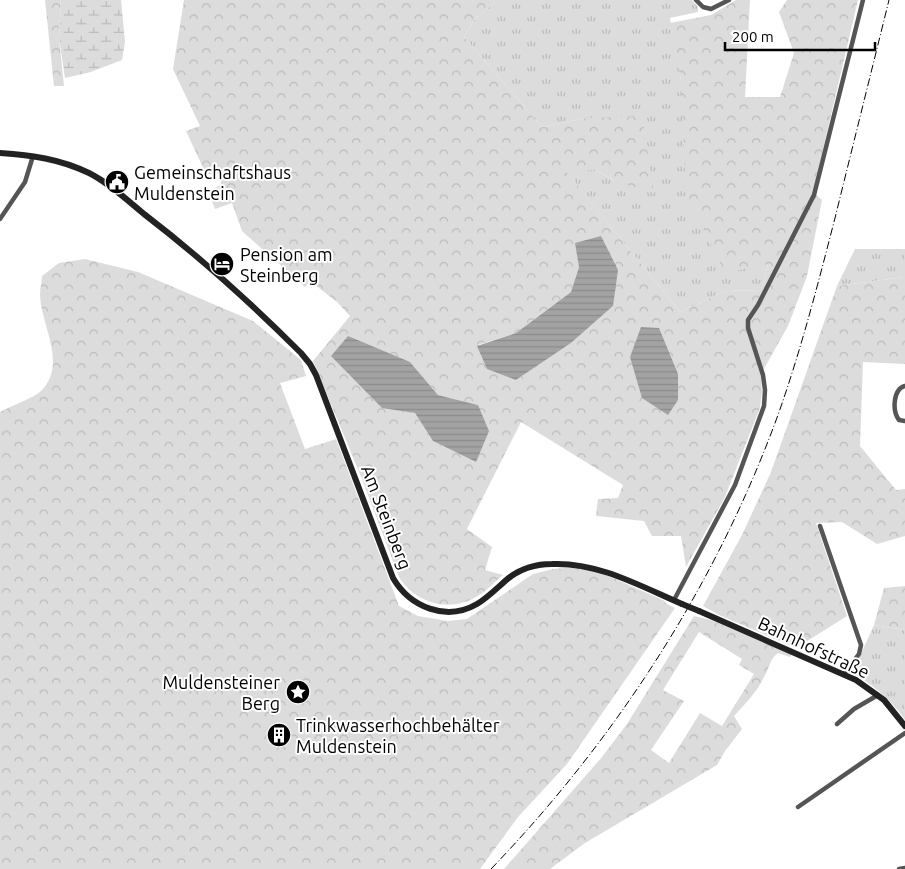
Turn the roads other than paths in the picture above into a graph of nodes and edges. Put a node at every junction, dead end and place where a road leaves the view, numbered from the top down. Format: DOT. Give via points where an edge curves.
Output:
graph roads {
  1 [pos="696,0"];
  2 [pos="729,0"];
  3 [pos="863,0"];
  4 [pos="0,153"];
  5 [pos="33,156"];
  6 [pos="0,219"];
  7 [pos="905,386"];
  8 [pos="905,421"];
  9 [pos="820,526"];
  10 [pos="674,600"];
  11 [pos="682,604"];
  12 [pos="844,674"];
  13 [pos="878,695"];
  14 [pos="837,724"];
  15 [pos="905,726"];
  16 [pos="905,733"];
  17 [pos="798,807"];
  18 [pos="905,868"];
  19 [pos="899,869"];
  1 -- 2 [label="street" via="707,9"];
  3 -- 10 [label="street" via="814,195 747,324 763,375 766,390 764,406 732,491"];
  4 -- 5 [label="main road, Am Steinberg"];
  5 -- 6 [label="street" via="25,182"];
  5 -- 10 [label="main road, Am Steinberg" via="70,166 100,179 200,258 302,354 313,368 393,578 414,601 437,611 462,610 484,600 517,573 553,564 596,568"];
  7 -- 8 [label="street" via="897,392 896,414"];
  9 -- 12 [label="street" via="861,645 859,654"];
  10 -- 11 [label="main road, Am Steinberg"];
  11 -- 12 [label="main road, Bahnhofstraße, bridge"];
  12 -- 13 [label="main road, Bahnhofstraße"];
  13 -- 14 [label="street"];
  13 -- 15 [label="main road, Bahnhofstraße"];
  16 -- 17 [label="street"];
  18 -- 19 [label="street"];
}
